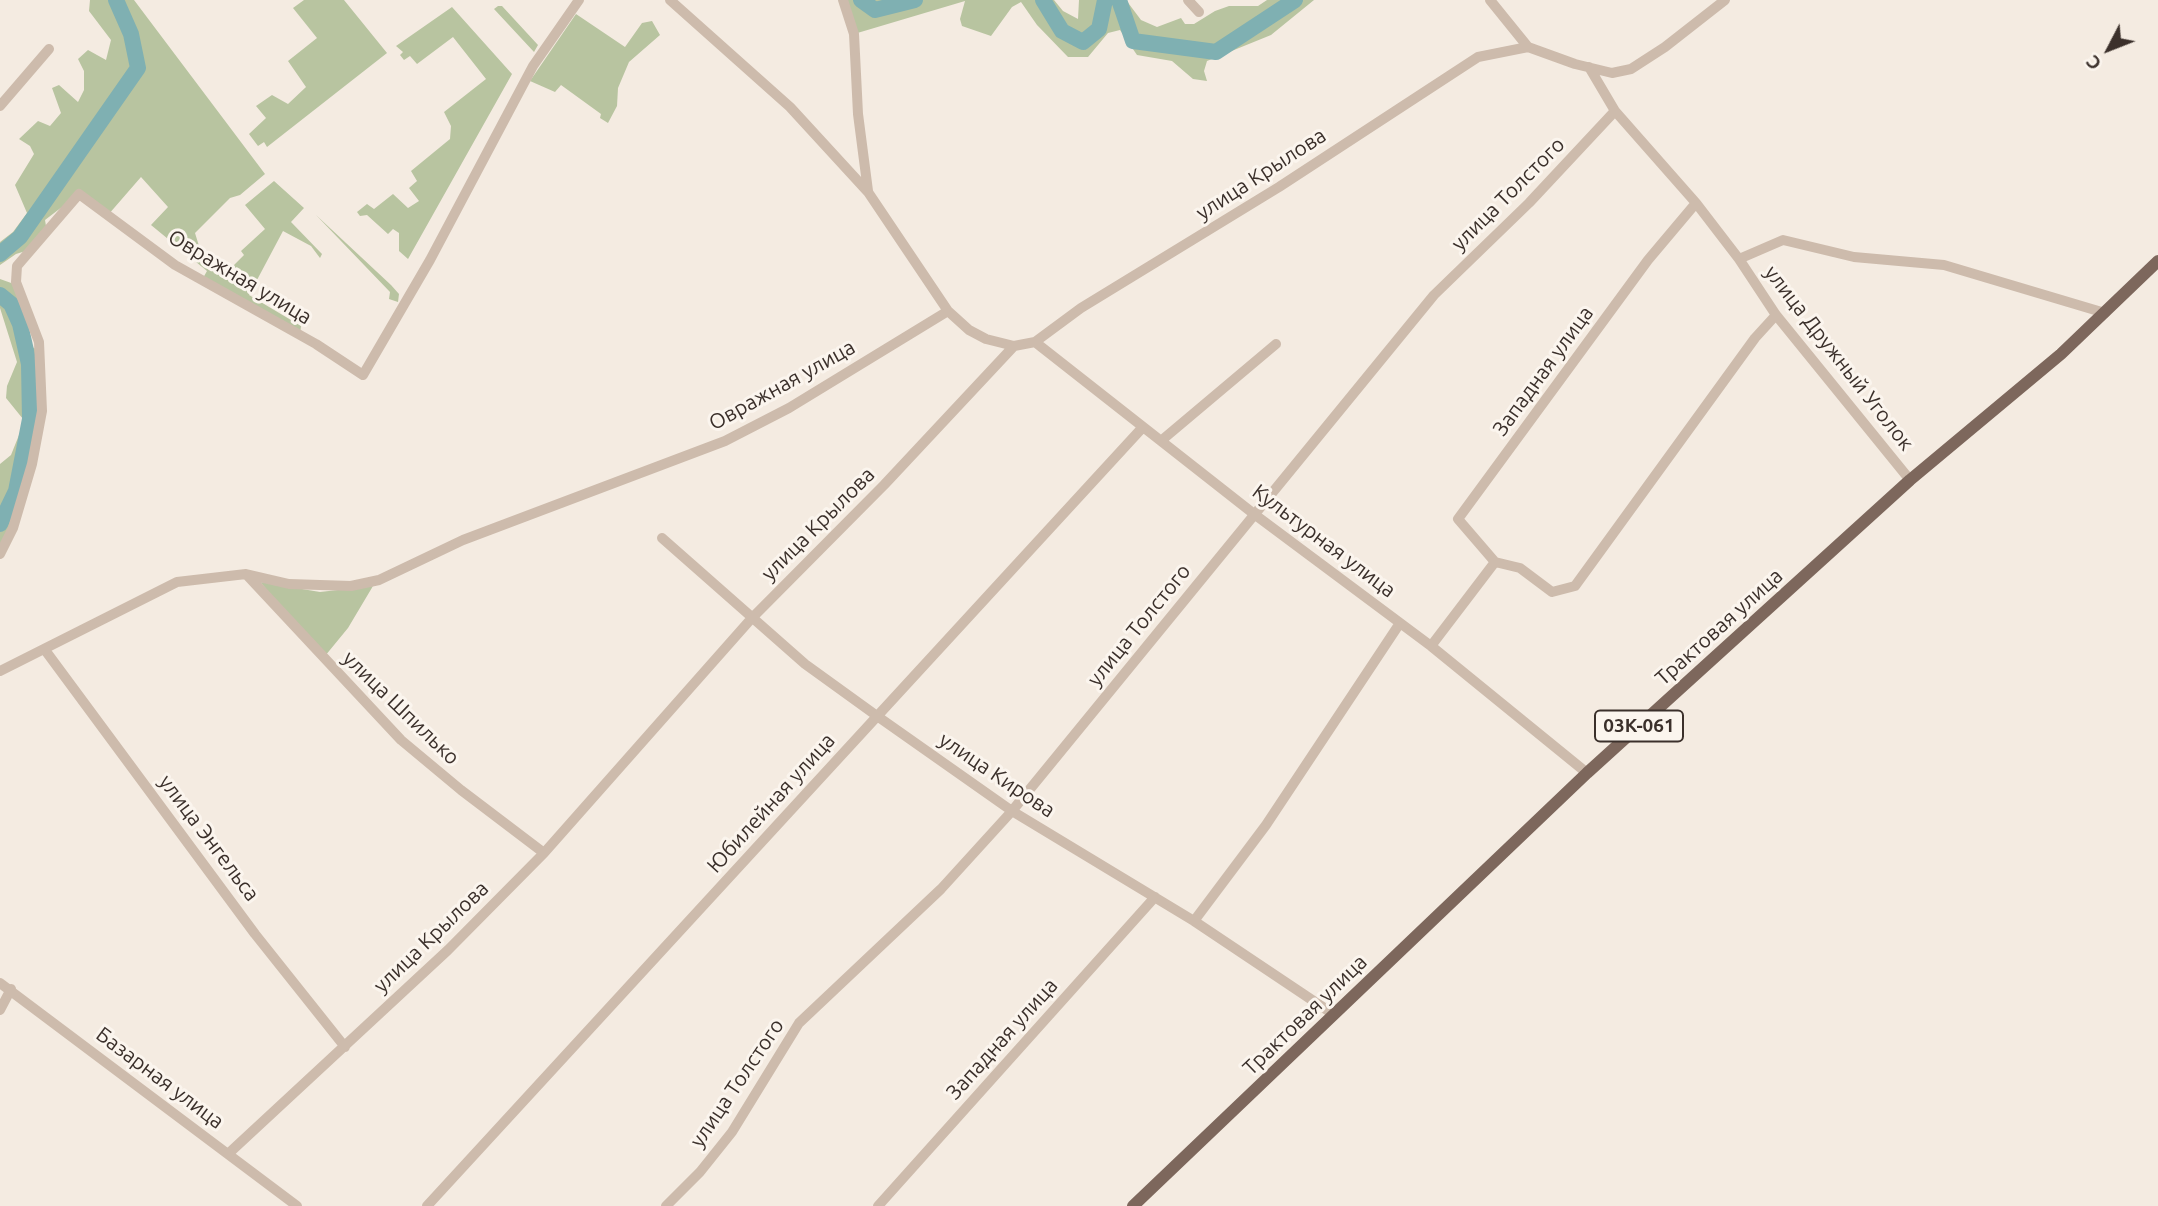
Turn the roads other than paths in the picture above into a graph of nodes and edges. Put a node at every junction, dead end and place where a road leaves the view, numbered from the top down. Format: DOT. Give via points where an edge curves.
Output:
graph roads {
  1 [pos="579,0"];
  2 [pos="670,0"];
  3 [pos="843,0"];
  4 [pos="1188,0"];
  5 [pos="1490,0"];
  6 [pos="1725,0"];
  7 [pos="572,6"];
  8 [pos="1199,12"];
  9 [pos="1528,47"];
  10 [pos="49,49"];
  11 [pos="1589,67"];
  12 [pos="0,106"];
  13 [pos="1615,111"];
  14 [pos="868,192"];
  15 [pos="1696,202"];
  16 [pos="1739,259"];
  17 [pos="2158,261"];
  18 [pos="948,311"];
  19 [pos="2105,313"];
  20 [pos="1776,315"];
  21 [pos="1035,342"];
  22 [pos="1276,344"];
  23 [pos="1014,346"];
  24 [pos="1143,427"];
  25 [pos="1162,440"];
  26 [pos="1910,480"];
  27 [pos="1254,514"];
  28 [pos="662,538"];
  29 [pos="0,554"];
  30 [pos="1495,562"];
  31 [pos="246,574"];
  32 [pos="751,620"];
  33 [pos="1400,623"];
  34 [pos="1431,646"];
  35 [pos="45,650"];
  36 [pos="0,671"];
  37 [pos="877,716"];
  38 [pos="1587,774"];
  39 [pos="1012,811"];
  40 [pos="544,853"];
  41 [pos="1155,897"];
  42 [pos="1194,921"];
  43 [pos="0,983"];
  44 [pos="11,989"];
  45 [pos="0,1010"];
  46 [pos="1333,1014"];
  47 [pos="345,1047"];
  48 [pos="228,1154"];
  49 [pos="297,1206"];
  50 [pos="427,1206"];
  51 [pos="666,1206"];
  52 [pos="878,1206"];
  53 [pos="1133,1206"];
  1 -- 7 [label="street"];
  2 -- 14 [label="street" via="790,107"];
  3 -- 14 [label="street" via="854,34"];
  4 -- 8 [label="street"];
  5 -- 9 [label="street"];
  6 -- 11 [label="street" via="1631,69 1612,73"];
  7 -- 29 [label="street, Овражная улица" via="533,66 363,375 175,265 79,194 17,266 16,282 39,342 42,411 32,464 13,528"];
  9 -- 11 [label="street"];
  9 -- 21 [label="street, улица Крылова" via="1478,57 1279,187 1081,308"];
  10 -- 12 [label="street"];
  11 -- 13 [label="street"];
  13 -- 15 [label="street, улица Дружный Уголок"];
  13 -- 27 [label="street, улица Толстого" via="1434,295"];
  14 -- 18 [label="street"];
  15 -- 16 [label="street, улица Дружный Уголок"];
  15 -- 30 [label="street, Западная улица" via="1648,260 1458,519"];
  16 -- 19 [label="street, улица Дружный Уголок" via="1783,240 1854,257 1944,265"];
  16 -- 20 [label="street, улица Дружный Уголок"];
  17 -- 19 [label="main road, Трактовая улица / 03К-061"];
  18 -- 23 [label="street" via="986,340"];
  18 -- 31 [label="street, Овражная улица" via="789,408 725,441 463,540 380,580 351,586 289,584"];
  19 -- 26 [label="main road, Трактовая улица / 03К-061"];
  20 -- 26 [label="street, улица Дружный Уголок"];
  20 -- 30 [label="street, Западная улица" via="1575,586 1552,592 1520,568"];
  21 -- 23 [label="street, улица Крылова"];
  21 -- 24 [label="street, Культурная улица"];
  22 -- 25 [label="street"];
  23 -- 32 [label="street, улица Крылова"];
  24 -- 25 [label="street, Культурная улица"];
  24 -- 37 [label="street, Юбилейная улица"];
  25 -- 27 [label="street, Культурная улица"];
  26 -- 38 [label="main road, Трактовая улица / 03К-061"];
  27 -- 33 [label="street, Культурная улица"];
  27 -- 39 [label="street, улица Толстого"];
  28 -- 32 [label="street, улица Кирова"];
  30 -- 34 [label="street"];
  31 -- 35 [label="street, Овражная улица" via="177,582"];
  31 -- 40 [label="street, улица Шпилько" via="401,740"];
  32 -- 37 [label="street, улица Кирова"];
  32 -- 40 [label="street, улица Крылова"];
  33 -- 34 [label="street, Культурная улица"];
  33 -- 42 [label="street" via="1266,825"];
  34 -- 38 [label="street, Культурная улица"];
  35 -- 36 [label="street, Овражная улица"];
  35 -- 47 [label="street, улица Энгельса" via="255,934"];
  37 -- 39 [label="street, улица Кирова"];
  37 -- 50 [label="street, Юбилейная улица"];
  38 -- 46 [label="main road, Трактовая улица / 03К-061"];
  39 -- 41 [label="street, улица Кирова"];
  39 -- 51 [label="street, улица Толстого" via="941,889 799,1023 732,1132"];
  40 -- 47 [label="street, улица Крылова"];
  41 -- 42 [label="street, улица Кирова"];
  41 -- 52 [label="street, Западная улица"];
  42 -- 46 [label="street, улица Кирова"];
  43 -- 44 [label="street, Базарная улица"];
  44 -- 45 [label="street"];
  44 -- 48 [label="street, Базарная улица"];
  46 -- 53 [label="main road, Трактовая улица / 03К-061"];
  47 -- 48 [label="street, улица Крылова"];
  48 -- 49 [label="street, Базарная улица"];
}
